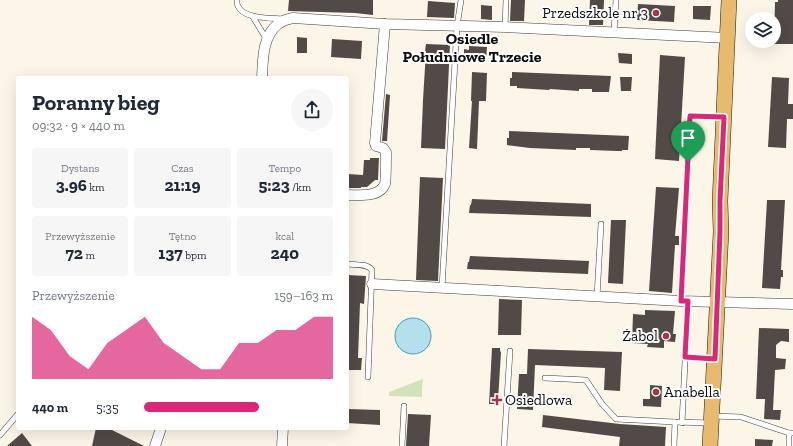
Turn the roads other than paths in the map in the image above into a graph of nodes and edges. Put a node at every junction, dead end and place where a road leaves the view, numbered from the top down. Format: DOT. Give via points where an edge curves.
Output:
graph roads {
  1 [pos="237,0"];
  2 [pos="461,0"];
  3 [pos="506,0"];
  4 [pos="616,0"];
  5 [pos="729,0"];
  6 [pos="253,17"];
  7 [pos="287,20"];
  8 [pos="385,24"];
  9 [pos="457,26"];
  10 [pos="505,27"];
  11 [pos="614,32"];
  12 [pos="728,38"];
  13 [pos="267,40"];
  14 [pos="262,76"];
  15 [pos="724,117"];
  16 [pos="349,195"];
  17 [pos="601,224"];
  18 [pos="349,264"];
  19 [pos="372,284"];
  20 [pos="442,288"];
  21 [pos="597,297"];
  22 [pos="684,301"];
  23 [pos="717,302"];
  24 [pos="793,304"];
  25 [pos="510,352"];
  26 [pos="685,357"];
  27 [pos="715,359"];
  28 [pos="368,377"];
  29 [pos="545,378"];
  30 [pos="404,406"];
  31 [pos="16,416"];
  32 [pos="712,420"];
  33 [pos="675,422"];
  34 [pos="682,423"];
  35 [pos="160,430"];
  36 [pos="283,430"];
  37 [pos="791,433"];
  38 [pos="0,435"];
  39 [pos="155,446"];
  40 [pos="282,446"];
  41 [pos="402,446"];
  42 [pos="504,446"];
  43 [pos="674,446"];
  44 [pos="710,446"];
  45 [pos="789,446"];
  1 -- 6 [label="lane" via="237,6 241,11"];
  2 -- 9 [label="lane"];
  3 -- 10 [label="lane"];
  4 -- 11 [label="lane"];
  5 -- 12 [label="main road"];
  6 -- 7 [label="lane"];
  6 -- 13 [label="lane"];
  7 -- 8 [label="street" via="293,18"];
  7 -- 13 [label="street" via="279,23"];
  8 -- 9 [label="street"];
  8 -- 16 [label="street" via="375,143 386,152 385,184 378,192 368,196"];
  9 -- 10 [label="street"];
  9 -- 20 [label="lane"];
  10 -- 11 [label="street"];
  11 -- 12 [label="street"];
  12 -- 15 [label="main road"];
  13 -- 14 [label="street"];
  15 -- 22 [label="lane" via="690,116"];
  15 -- 23 [label="main road"];
  17 -- 21 [label="lane"];
  18 -- 19 [label="lane" via="371,268"];
  19 -- 20 [label="street"];
  19 -- 28 [label="lane"];
  20 -- 21 [label="street"];
  21 -- 22 [label="street"];
  22 -- 23 [label="street"];
  22 -- 26 [label="lane"];
  23 -- 24 [label="street"];
  23 -- 27 [label="main road"];
  25 -- 42 [label="lane"];
  26 -- 27 [label="lane"];
  26 -- 34 [label="lane"];
  27 -- 32 [label="main road"];
  29 -- 33 [label="lane" via="586,380 616,419"];
  30 -- 41 [label="lane"];
  31 -- 38 [label="lane"];
  32 -- 34 [label="lane"];
  32 -- 37 [label="lane" via="741,418"];
  32 -- 44 [label="main road"];
  33 -- 34 [label="lane"];
  33 -- 43 [label="lane"];
  35 -- 39 [label="street"];
  36 -- 40 [label="street"];
  37 -- 45 [label="lane"];
}
